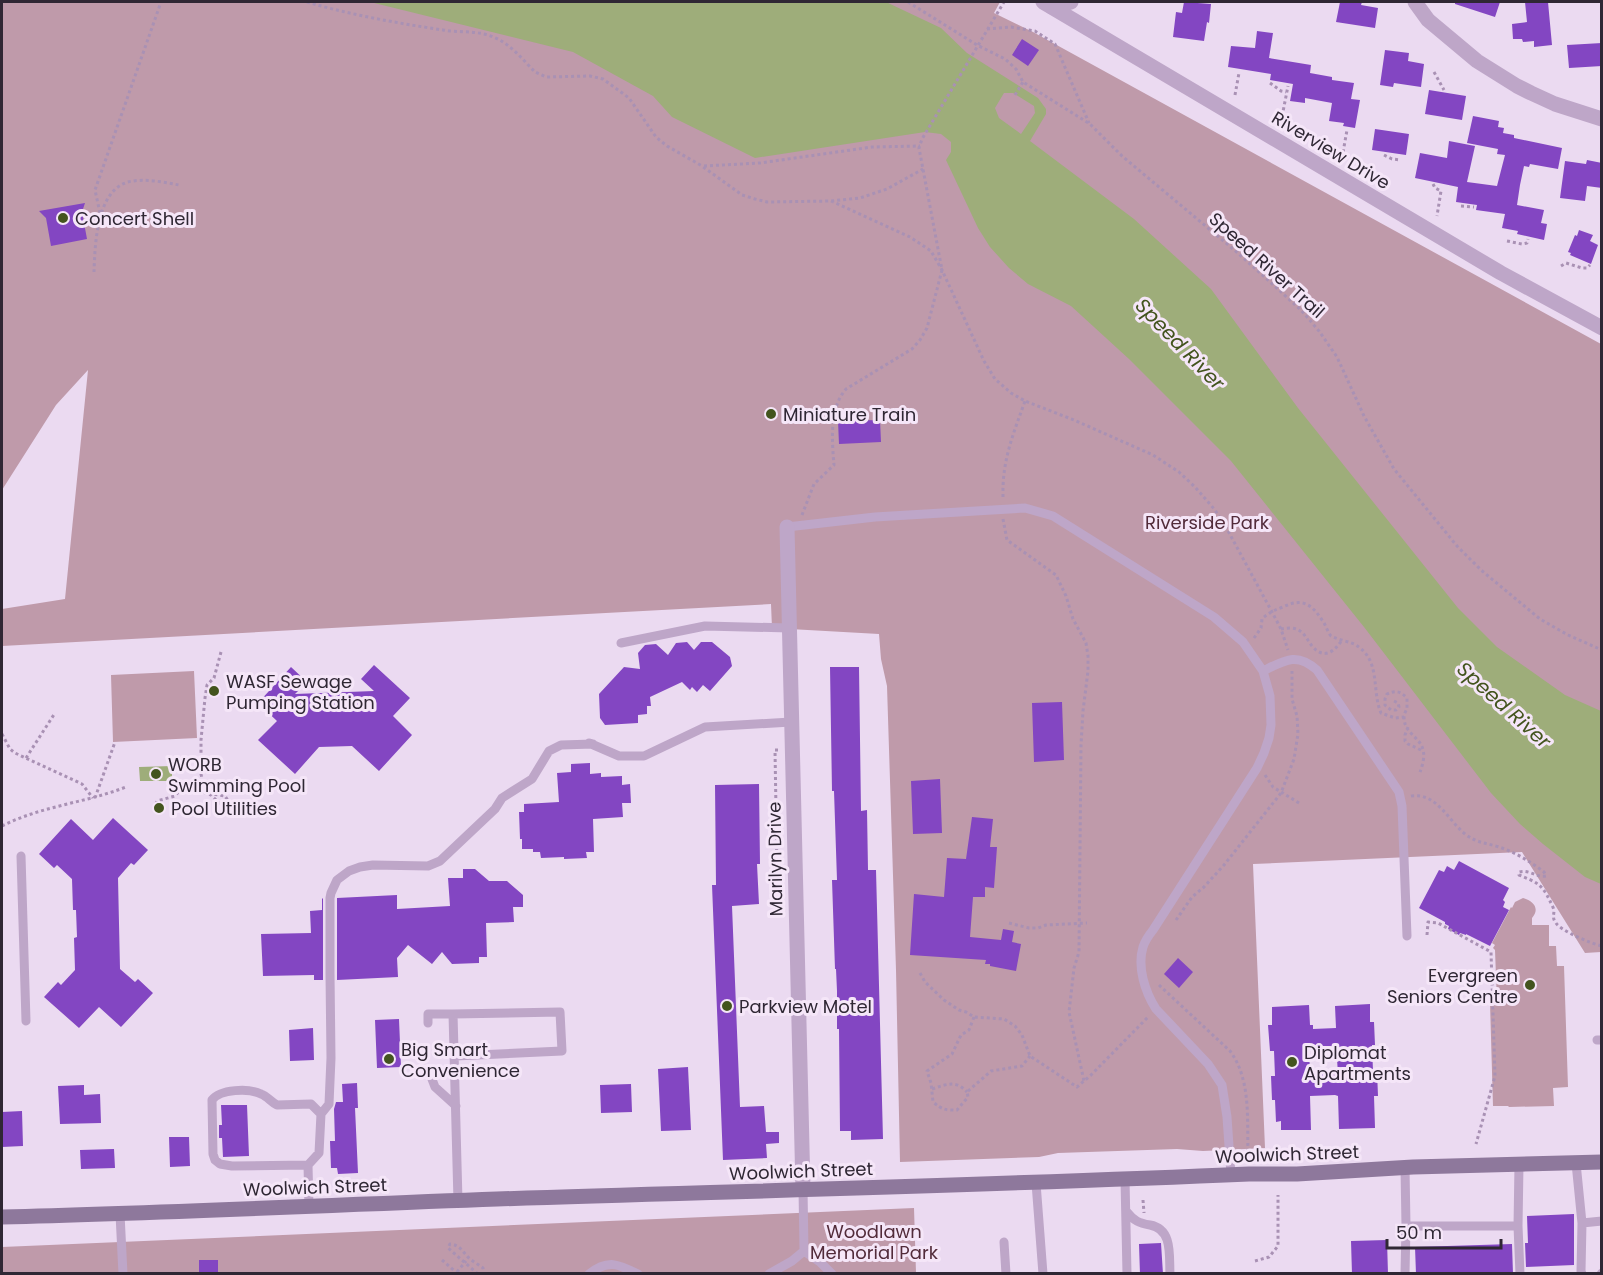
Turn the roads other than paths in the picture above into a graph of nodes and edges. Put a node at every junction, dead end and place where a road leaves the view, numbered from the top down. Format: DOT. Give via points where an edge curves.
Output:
graph roads {
  1 [pos="1071,2"];
  2 [pos="1415,2"];
  3 [pos="1047,4"];
  4 [pos="1602,119"];
  5 [pos="1602,328"];
  6 [pos="787,527"];
  7 [pos="789,628"];
  8 [pos="621,643"];
  9 [pos="1263,671"];
  10 [pos="791,722"];
  11 [pos="576,740"];
  12 [pos="593,744"];
  13 [pos="21,856"];
  14 [pos="1407,936"];
  15 [pos="453,1014"];
  16 [pos="26,1021"];
  17 [pos="428,1023"];
  18 [pos="455,1056"];
  19 [pos="430,1074"];
  20 [pos="456,1106"];
  21 [pos="321,1114"];
  22 [pos="1602,1162"];
  23 [pos="1576,1163"];
  24 [pos="308,1164"];
  25 [pos="1519,1165"];
  26 [pos="1405,1168"];
  27 [pos="1231,1175"];
  28 [pos="1125,1179"];
  29 [pos="1036,1183"];
  30 [pos="803,1189"];
  31 [pos="458,1201"];
  32 [pos="309,1207"];
  33 [pos="1127,1212"];
  34 [pos="120,1214"];
  35 [pos="2,1217"];
  36 [pos="1602,1221"];
  37 [pos="1582,1223"];
  38 [pos="1406,1226"];
  39 [pos="1518,1226"];
  40 [pos="1004,1242"];
  41 [pos="804,1251"];
  42 [pos="1580,1273"];
  43 [pos="123,1274"];
  44 [pos="589,1274"];
  45 [pos="638,1274"];
  46 [pos="769,1274"];
  47 [pos="831,1274"];
  48 [pos="1006,1274"];
  49 [pos="1043,1274"];
  50 [pos="1127,1274"];
  51 [pos="1170,1274"];
  52 [pos="1405,1274"];
  53 [pos="1520,1274"];
  1 -- 3 [label="street"];
  2 -- 4 [label="street" via="1428,20 1477,62 1547,100"];
  3 -- 5 [label="street, Riverview Drive" via="1501,273"];
  6 -- 7 [label="street, Marilyn Drive"];
  6 -- 9 [label="lane" via="1025,508 1053,516 1214,616 1243,642"];
  7 -- 8 [label="lane" via="705,626"];
  7 -- 10 [label="street, Marilyn Drive"];
  9 -- 14 [label="lane" via="1290,659 1305,661 1317,670 1399,792"];
  9 -- 27 [label="lane" via="1270,696 1271,725 1264,753 1143,948 1144,984 1156,1009 1222,1084"];
  10 -- 12 [label="lane" via="705,727 644,756 619,756"];
  10 -- 30 [label="street, Marilyn Drive"];
  11 -- 12 [label="lane"];
  12 -- 21 [label="lane" via="561,745 549,751 532,779 502,798 440,861 428,866 360,867 337,880 330,898 329,1104"];
  13 -- 16 [label="lane"];
  15 -- 17 [label="lane" via="428,1014"];
  15 -- 18 [label="lane"];
  15 -- 18 [label="lane" via="560,1011 562,1051"];
  18 -- 20 [label="lane"];
  19 -- 20 [label="lane" via="435,1087"];
  20 -- 31 [label="lane"];
  21 -- 24 [label="lane" via="319,1153"];
  21 -- 24 [label="lane" via="311,1104 277,1105 252,1091 225,1091 212,1100 213,1154 220,1164"];
  22 -- 23 [label="main road, Woolwich Street"];
  23 -- 25 [label="main road, Woolwich Street"];
  23 -- 37 [label="lane"];
  24 -- 32 [label="lane"];
  25 -- 26 [label="main road, Woolwich Street"];
  25 -- 39 [label="lane"];
  26 -- 27 [label="main road, Woolwich Street"];
  26 -- 38 [label="lane"];
  27 -- 28 [label="main road, Woolwich Street"];
  28 -- 29 [label="main road, Woolwich Street"];
  28 -- 33 [label="lane"];
  29 -- 30 [label="main road, Woolwich Street"];
  29 -- 49 [label="lane"];
  30 -- 31 [label="main road, Woolwich Street"];
  30 -- 41 [label="lane"];
  31 -- 32 [label="main road, Woolwich Street"];
  32 -- 34 [label="main road, Woolwich Street"];
  33 -- 50 [label="lane"];
  33 -- 51 [label="lane" via="1137,1223 1158,1227 1167,1237"];
  34 -- 35 [label="main road, Woolwich Street"];
  34 -- 43 [label="lane"];
  36 -- 37 [label="lane"];
  37 -- 42 [label="lane"];
  38 -- 39 [label="lane"];
  38 -- 52 [label="lane"];
  39 -- 53 [label="lane"];
  40 -- 48 [label="lane"];
  41 -- 46 [label="lane"];
  41 -- 47 [label="lane"];
  44 -- 45 [label="lane" via="609,1264"];
}
